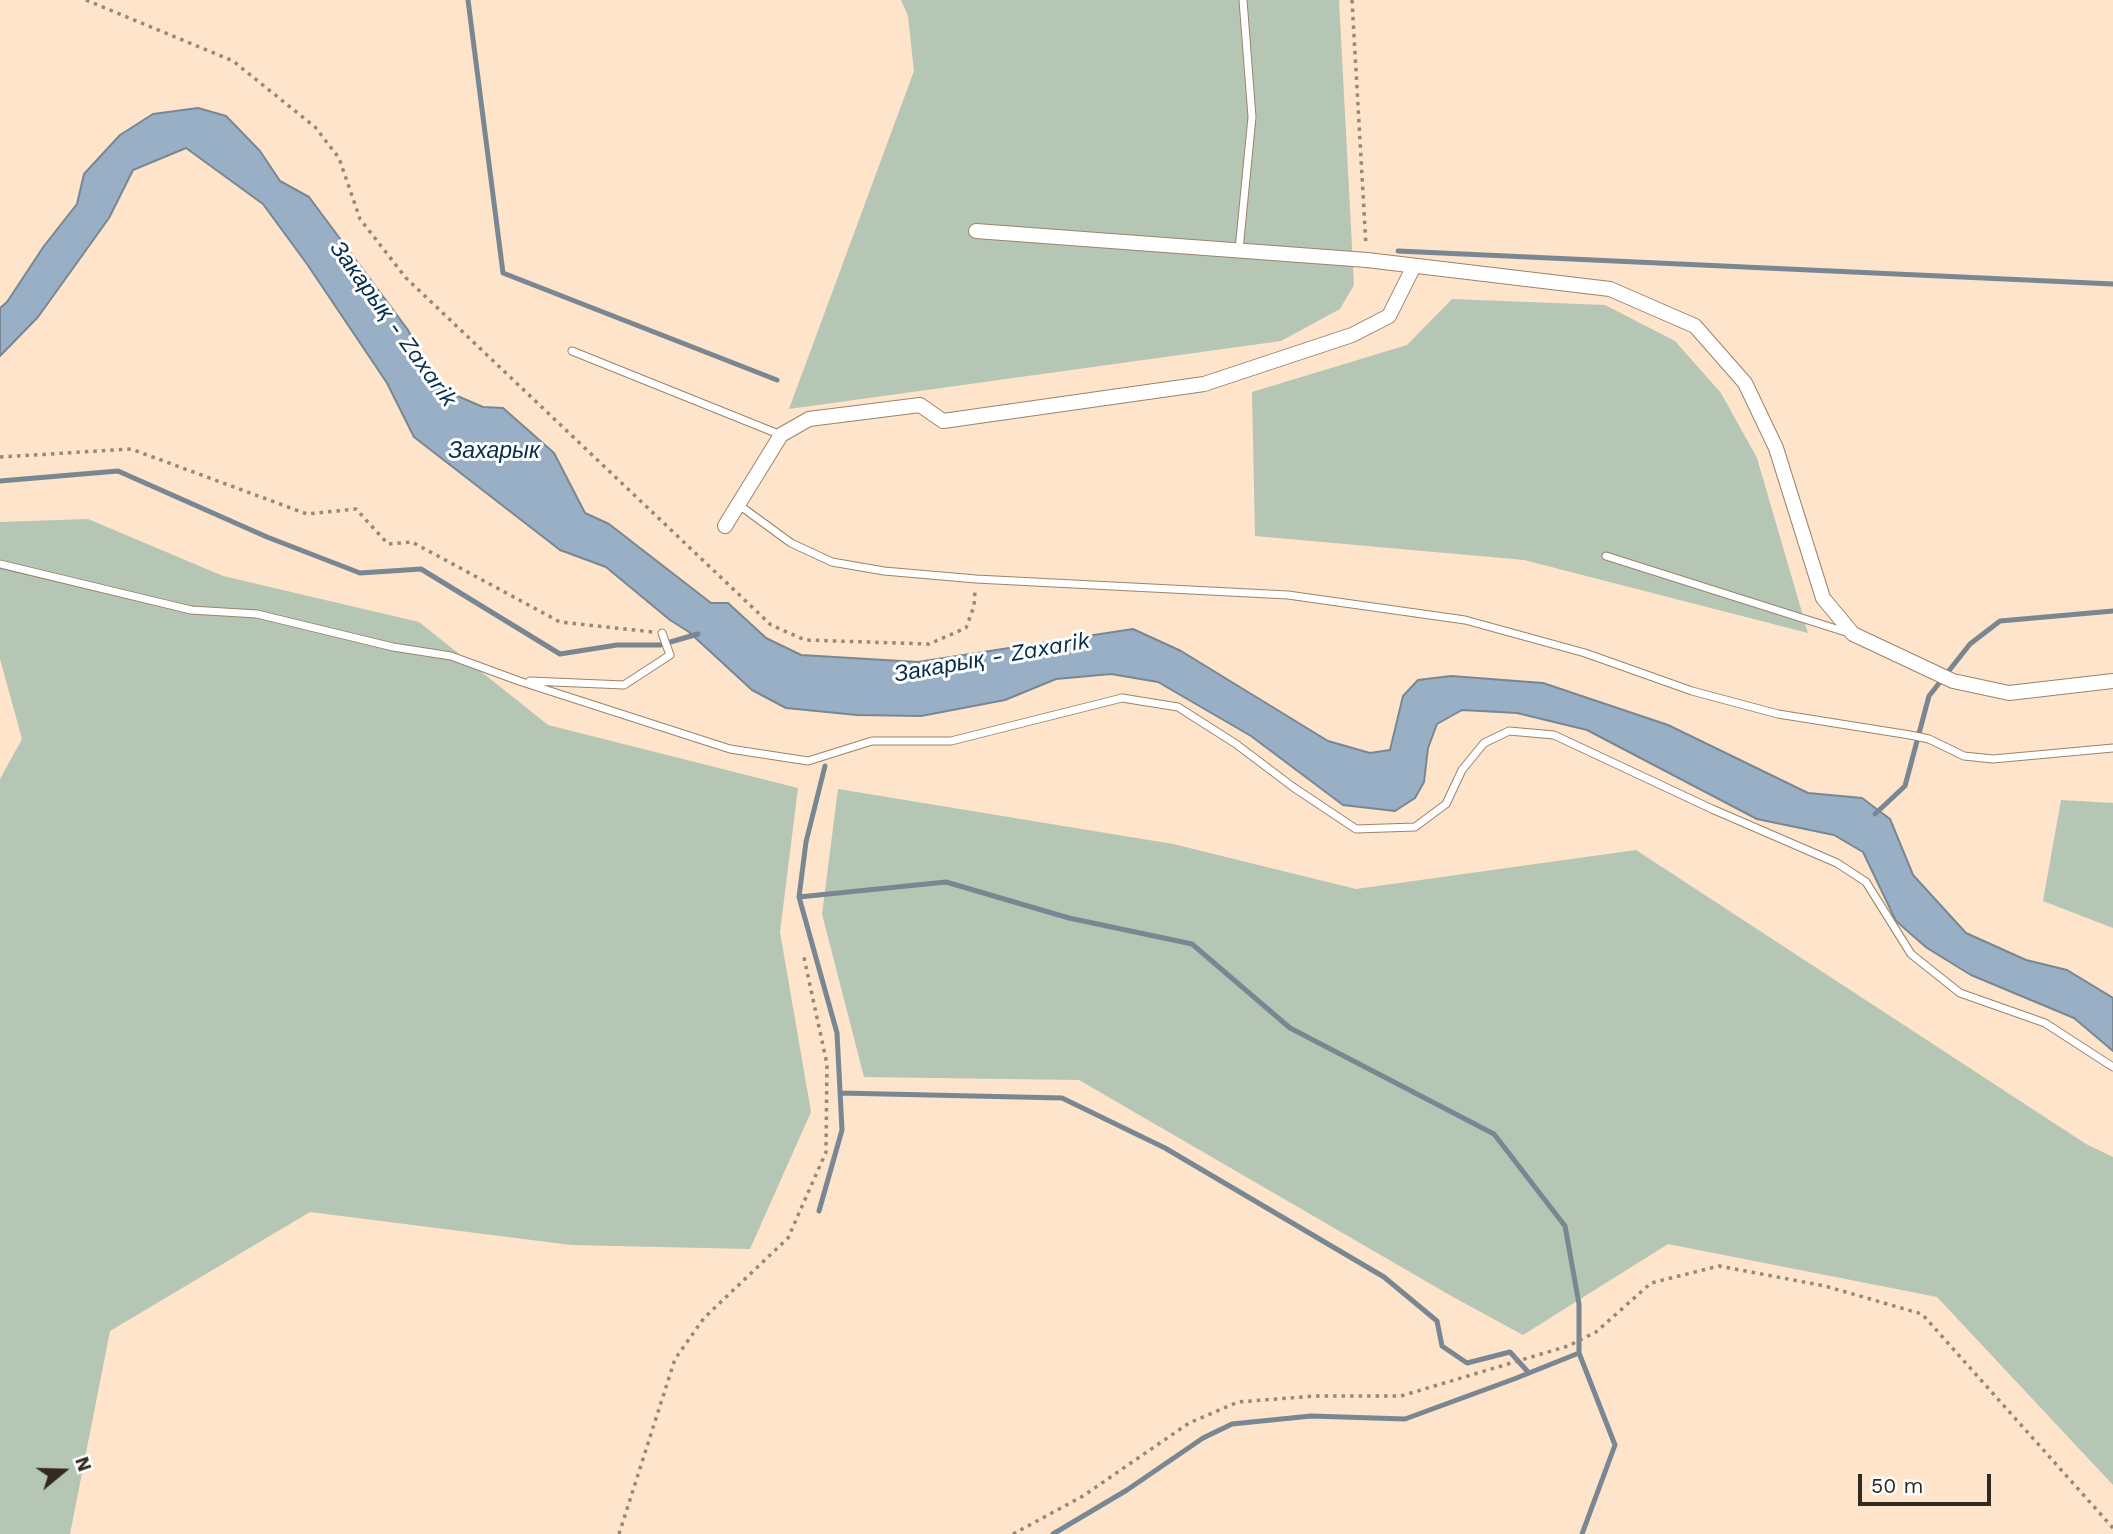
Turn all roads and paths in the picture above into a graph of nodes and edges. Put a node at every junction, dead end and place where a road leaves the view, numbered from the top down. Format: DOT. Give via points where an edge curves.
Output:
graph roads {
  1 [pos="86,0"];
  2 [pos="1243,0"];
  3 [pos="1352,0"];
  4 [pos="976,231"];
  5 [pos="1239,251"];
  6 [pos="1367,260"];
  7 [pos="1414,266"];
  8 [pos="572,351"];
  9 [pos="782,435"];
  10 [pos="0,457"];
  11 [pos="739,505"];
  12 [pos="725,526"];
  13 [pos="1606,556"];
  14 [pos="0,564"];
  15 [pos="976,579"];
  16 [pos="662,633"];
  17 [pos="1853,634"];
  18 [pos="519,681"];
  19 [pos="2113,681"];
  20 [pos="2113,748"];
  21 [pos="803,953"];
  22 [pos="2113,1067"];
  23 [pos="2113,1528"];
  24 [pos="619,1534"];
  25 [pos="1013,1534"];
  1 -- 15 [label="path" via="233,61 315,127 339,158 360,219 407,278 771,625 805,640 929,644 967,628"];
  2 -- 5 [label="lane" via="1252,117"];
  3 -- 6 [label="path"];
  4 -- 5 [label="street"];
  5 -- 6 [label="street"];
  6 -- 7 [label="street"];
  7 -- 9 [label="street" via="1389,316 1352,335 1204,384 943,421 920,405 908,406 809,419"];
  7 -- 17 [label="street" via="1609,289 1695,326 1745,383 1776,447 1823,598"];
  8 -- 9 [label="lane"];
  9 -- 11 [label="street"];
  10 -- 16 [label="path" via="131,449 307,514 356,509 388,544 412,542 561,622"];
  11 -- 12 [label="street"];
  11 -- 15 [label="lane" via="791,544 832,562"];
  13 -- 17 [label="lane"];
  14 -- 18 [label="lane" via="191,610 257,614 451,656"];
  15 -- 20 [label="lane" via="1289,595 1465,620 1585,653 1692,691 1778,714 1910,735 1964,756 1993,759"];
  16 -- 18 [label="lane" via="670,655 624,685"];
  17 -- 19 [label="street" via="1953,681 2009,693"];
  18 -- 22 [label="lane" via="730,749 808,761 872,741 951,741 1122,698 1178,707 1356,829 1415,827 1446,804 1462,770 1483,743 1509,731 1554,735 1837,863 1866,882 1911,954 1960,993 2045,1023"];
  21 -- 24 [label="path" via="827,1064 826,1152 788,1238 705,1318 675,1359"];
  23 -- 25 [label="path" via="1922,1314 1825,1286 1719,1266 1651,1283 1596,1332 1568,1346 1401,1396 1238,1402 1189,1423 1083,1496"];
}
